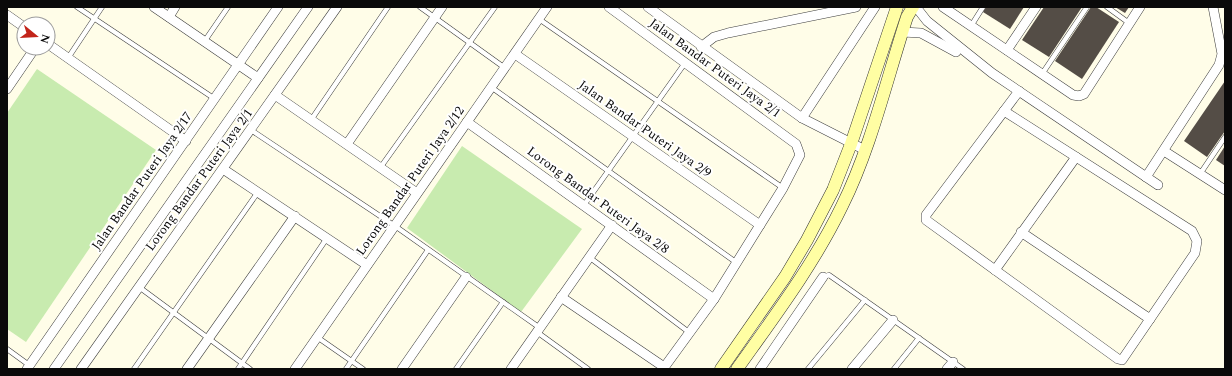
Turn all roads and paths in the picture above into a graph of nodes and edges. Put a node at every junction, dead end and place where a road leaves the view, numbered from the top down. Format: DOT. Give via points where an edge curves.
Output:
graph roads {
  1 [pos="77,7"];
  2 [pos="102,7"];
  3 [pos="154,7"];
  4 [pos="175,7"];
  5 [pos="228,7"];
  6 [pos="278,7"];
  7 [pos="308,7"];
  8 [pos="337,7"];
  9 [pos="388,7"];
  10 [pos="420,7"];
  11 [pos="442,7"];
  12 [pos="495,7"];
  13 [pos="547,7"];
  14 [pos="609,7"];
  15 [pos="648,7"];
  16 [pos="856,7"];
  17 [pos="875,7"];
  18 [pos="897,7"];
  19 [pos="913,7"];
  20 [pos="916,7"];
  21 [pos="943,7"];
  22 [pos="983,7"];
  23 [pos="1036,7"];
  24 [pos="1087,7"];
  25 [pos="1107,7"];
  26 [pos="1140,7"];
  27 [pos="1213,7"];
  28 [pos="7,15"];
  29 [pos="169,17"];
  30 [pos="435,17"];
  31 [pos="539,18"];
  32 [pos="95,19"];
  33 [pos="16,21"];
  34 [pos="1129,23"];
  35 [pos="971,26"];
  36 [pos="902,32"];
  37 [pos="204,42"];
  38 [pos="470,43"];
  39 [pos="701,46"];
  40 [pos="56,50"];
  41 [pos="1007,50"];
  42 [pos="515,54"];
  43 [pos="30,56"];
  44 [pos="68,58"];
  45 [pos="685,63"];
  46 [pos="238,65"];
  47 [pos="504,68"];
  48 [pos="992,73"];
  49 [pos="1042,74"];
  50 [pos="258,78"];
  51 [pos="491,87"];
  52 [pos="7,89"];
  53 [pos="1019,90"];
  54 [pos="275,95"];
  55 [pos="216,100"];
  56 [pos="658,101"];
  57 [pos="1004,111"];
  58 [pos="802,118"];
  59 [pos="311,120"];
  60 [pos="467,122"];
  61 [pos="251,130"];
  62 [pos="633,136"];
  63 [pos="1225,137"];
  64 [pos="186,141"];
  65 [pos="347,144"];
  66 [pos="851,144"];
  67 [pos="865,150"];
  68 [pos="1164,151"];
  69 [pos="1076,157"];
  70 [pos="380,168"];
  71 [pos="223,169"];
  72 [pos="608,171"];
  73 [pos="1200,174"];
  74 [pos="1146,177"];
  75 [pos="1158,185"];
  76 [pos="783,188"];
  77 [pos="1225,190"];
  78 [pos="258,192"];
  79 [pos="417,193"];
  80 [pos="584,205"];
  81 [pos="295,216"];
  82 [pos="612,225"];
  83 [pos="760,225"];
  84 [pos="394,226"];
  85 [pos="1021,232"];
  86 [pos="327,238"];
  87 [pos="428,250"];
  88 [pos="589,257"];
  89 [pos="737,263"];
  90 [pos="367,265"];
  91 [pos="995,270"];
  92 [pos="466,277"];
  93 [pos="823,277"];
  94 [pos="138,287"];
  95 [pos="561,297"];
  96 [pos="714,299"];
  97 [pos="865,300"];
  98 [pos="503,302"];
  99 [pos="173,313"];
  100 [pos="1150,319"];
  101 [pos="893,320"];
  102 [pos="538,330"];
  103 [pos="690,333"];
  104 [pos="317,337"];
  105 [pos="208,338"];
  106 [pos="919,338"];
  107 [pos="7,350"];
  108 [pos="351,361"];
  109 [pos="242,363"];
  110 [pos="950,366"];
  111 [pos="28,367"];
  112 [pos="514,368"];
  113 [pos="663,368"];
  114 [pos="54,369"];
  115 [pos="81,369"];
  116 [pos="134,369"];
  117 [pos="187,369"];
  118 [pos="238,369"];
  119 [pos="250,369"];
  120 [pos="295,369"];
  121 [pos="346,369"];
  122 [pos="363,369"];
  123 [pos="402,369"];
  124 [pos="456,369"];
  125 [pos="588,369"];
  126 [pos="721,369"];
  127 [pos="737,369"];
  128 [pos="760,369"];
  129 [pos="808,369"];
  130 [pos="852,369"];
  131 [pos="894,369"];
  132 [pos="963,369"];
  1 -- 32 [label="lane"];
  2 -- 32 [label="lane"];
  3 -- 29 [label="street"];
  4 -- 29 [label="street"];
  5 -- 37 [label="lane"];
  6 -- 46 [label="street, Jalan Bandar Puteri Jaya 2/17"];
  7 -- 50 [label="street"];
  8 -- 54 [label="street, Lorong Bandar Puteri Jaya 2/1"];
  9 -- 59 [label="lane"];
  10 -- 30 [label="lane"];
  11 -- 30 [label="street"];
  12 -- 38 [label="lane"];
  13 -- 31 [label="street, Lorong Bandar Puteri Jaya 2/12"];
  14 -- 45 [label="street, Jalan Bandar Puteri Jaya 2/1"];
  15 -- 39 [label="street"];
  16 -- 39 [label="street" via="728,33 714,37"];
  17 -- 58 [label="street"];
  18 -- 66 [label="street"];
  19 -- 36 [label="street"];
  20 -- 48 [label="street" via="927,21"];
  21 -- 35 [label="street"];
  22 -- 35 [label="lane"];
  23 -- 41 [label="street"];
  24 -- 49 [label="lane"];
  25 -- 34 [label="lane"];
  26 -- 34 [label="street"];
  27 -- 68 [label="street" via="1222,54 1220,66"];
  28 -- 33 [label="street"];
  29 -- 37 [label="street"];
  30 -- 38 [label="lane"];
  30 -- 65 [label="street"];
  31 -- 42 [label="street, Lorong Bandar Puteri Jaya 2/12"];
  31 -- 56 [label="lane"];
  32 -- 44 [label="lane"];
  32 -- 55 [label="lane"];
  34 -- 49 [label="street" via="1084,94 1073,95"];
  35 -- 41 [label="street"];
  36 -- 48 [label="street" via="921,33"];
  36 -- 67 [label="street"];
  37 -- 46 [label="street"];
  38 -- 47 [label="lane"];
  38 -- 70 [label="lane"];
  39 -- 58 [label="street"];
  40 -- 44 [label="street"];
  41 -- 49 [label="street"];
  42 -- 47 [label="street, Lorong Bandar Puteri Jaya 2/12"];
  42 -- 62 [label="street, Jalan Bandar Puteri Jaya 2/9"];
  43 -- 52 [label="street"];
  44 -- 64 [label="street"];
  45 -- 56 [label="lane"];
  45 -- 76 [label="street, Jalan Bandar Puteri Jaya 2/1" via="796,144 800,155"];
  46 -- 50 [label="street"];
  46 -- 55 [label="street, Jalan Bandar Puteri Jaya 2/17"];
  47 -- 51 [label="street, Lorong Bandar Puteri Jaya 2/12"];
  48 -- 53 [label="street"];
  50 -- 114 [label="street"];
  51 -- 60 [label="street, Lorong Bandar Puteri Jaya 2/12"];
  51 -- 72 [label="lane"];
  53 -- 57 [label="street"];
  53 -- 74 [label="street"];
  54 -- 59 [label="street"];
  54 -- 61 [label="street, Lorong Bandar Puteri Jaya 2/1"];
  55 -- 64 [label="street, Jalan Bandar Puteri Jaya 2/17"];
  56 -- 62 [label="lane"];
  56 -- 76 [label="lane"];
  57 -- 69 [label="street"];
  57 -- 91 [label="street" via="926,216 926,220"];
  58 -- 66 [label="street"];
  59 -- 65 [label="street"];
  60 -- 79 [label="street, Lorong Bandar Puteri Jaya 2/12"];
  60 -- 80 [label="street, Lorong Bandar Puteri Jaya 2/8"];
  61 -- 71 [label="street, Lorong Bandar Puteri Jaya 2/1"];
  61 -- 84 [label="lane"];
  62 -- 72 [label="lane"];
  62 -- 83 [label="street, Jalan Bandar Puteri Jaya 2/9"];
  63 -- 73 [label="lane"];
  64 -- 111 [label="street, Jalan Bandar Puteri Jaya 2/17"];
  65 -- 70 [label="street"];
  66 -- 67 [label="street"];
  66 -- 126 [label="street" via="833,190 807,240 763,310"];
  67 -- 127 [label="street" via="843,205 829,231"];
  68 -- 73 [label="street"];
  68 -- 74 [label="street"];
  69 -- 85 [label="street"];
  69 -- 100 [label="street" via="1192,231 1197,241 1195,253"];
  70 -- 79 [label="street"];
  71 -- 78 [label="street"];
  71 -- 94 [label="street, Lorong Bandar Puteri Jaya 2/1"];
  72 -- 80 [label="lane"];
  72 -- 89 [label="lane"];
  73 -- 77 [label="street"];
  74 -- 75 [label="street"];
  76 -- 83 [label="street"];
  78 -- 81 [label="street"];
  78 -- 99 [label="lane"];
  79 -- 84 [label="street, Lorong Bandar Puteri Jaya 2/12"];
  80 -- 82 [label="street, Lorong Bandar Puteri Jaya 2/8"];
  81 -- 86 [label="street"];
  81 -- 105 [label="street"];
  82 -- 88 [label="street"];
  82 -- 96 [label="street, Lorong Bandar Puteri Jaya 2/8"];
  83 -- 89 [label="street"];
  84 -- 87 [label="lane"];
  84 -- 90 [label="street, Lorong Bandar Puteri Jaya 2/12"];
  85 -- 91 [label="street"];
  85 -- 100 [label="street"];
  86 -- 90 [label="street"];
  86 -- 109 [label="lane"];
  87 -- 92 [label="lane"];
  87 -- 108 [label="lane"];
  88 -- 95 [label="street"];
  88 -- 103 [label="lane"];
  89 -- 96 [label="street"];
  90 -- 104 [label="street, Lorong Bandar Puteri Jaya 2/12"];
  91 -- 100 [label="street" via="1118,360 1122,360"];
  92 -- 98 [label="lane"];
  92 -- 123 [label="street"];
  93 -- 97 [label="lane" via="829,275"];
  93 -- 128 [label="street"];
  94 -- 99 [label="lane"];
  94 -- 115 [label="street, Lorong Bandar Puteri Jaya 2/1"];
  95 -- 102 [label="street"];
  95 -- 113 [label="street"];
  96 -- 103 [label="street"];
  97 -- 101 [label="lane"];
  97 -- 129 [label="lane"];
  98 -- 102 [label="lane"];
  98 -- 124 [label="lane"];
  99 -- 105 [label="lane"];
  99 -- 116 [label="lane"];
  101 -- 106 [label="lane"];
  101 -- 130 [label="street"];
  102 -- 112 [label="street"];
  102 -- 125 [label="lane"];
  103 -- 113 [label="street"];
  104 -- 108 [label="lane"];
  104 -- 120 [label="street, Lorong Bandar Puteri Jaya 2/12"];
  105 -- 109 [label="lane"];
  105 -- 117 [label="street"];
  106 -- 110 [label="lane"];
  106 -- 131 [label="lane"];
  107 -- 111 [label="lane"];
  108 -- 121 [label="lane"];
  108 -- 122 [label="lane"];
  109 -- 118 [label="lane"];
  109 -- 119 [label="lane"];
  110 -- 132 [label="lane"];
}
